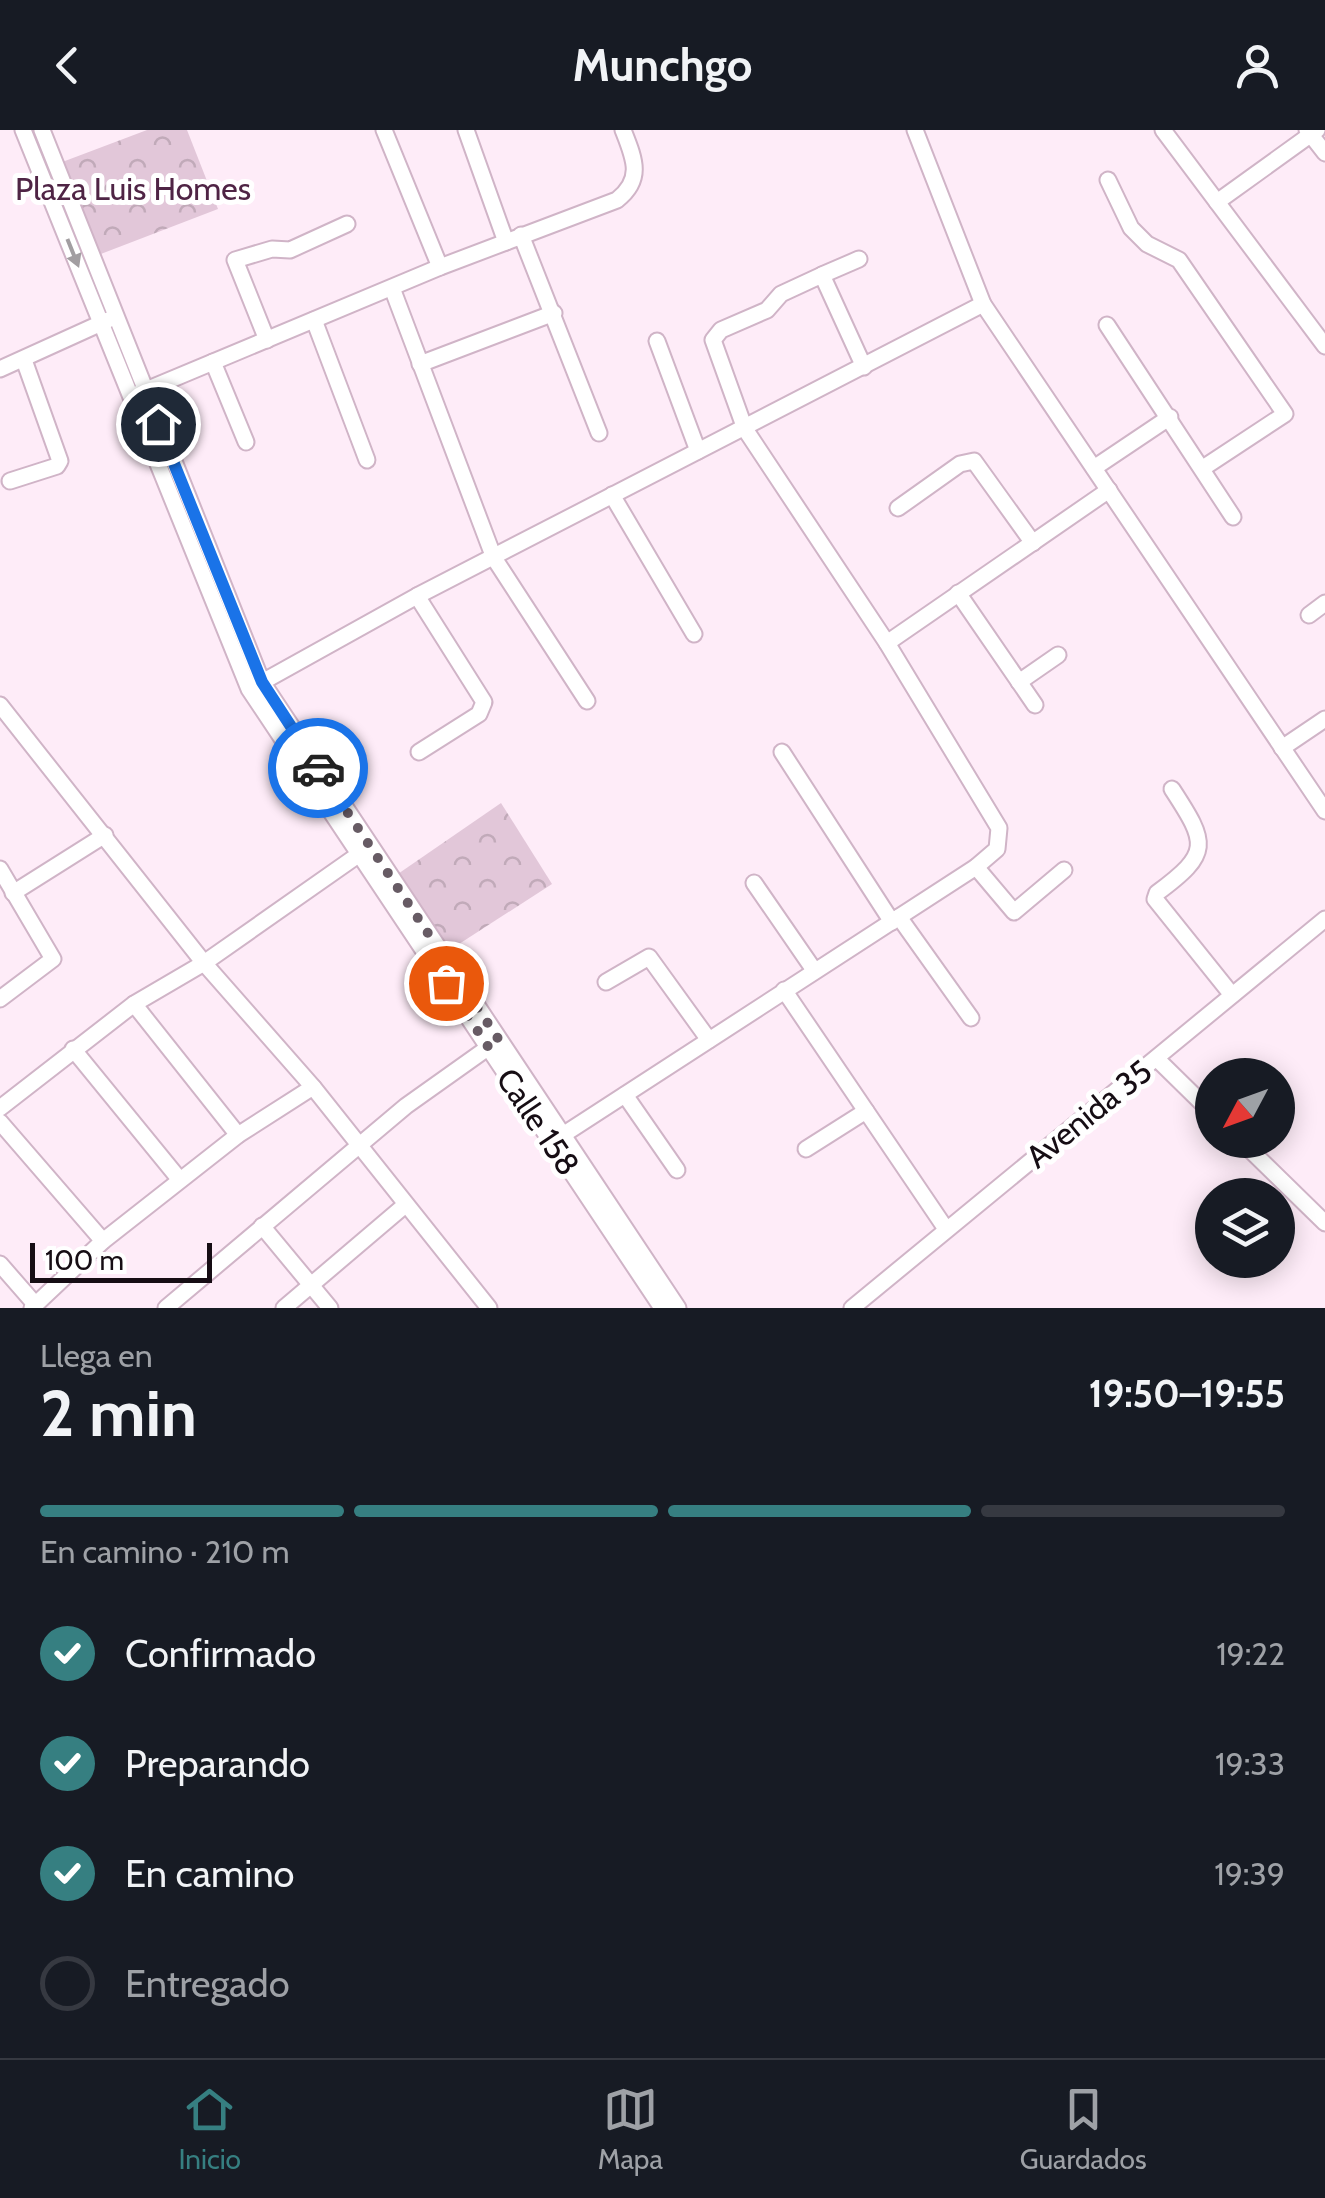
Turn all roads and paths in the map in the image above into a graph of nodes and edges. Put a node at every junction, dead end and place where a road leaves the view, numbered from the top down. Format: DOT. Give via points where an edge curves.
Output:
graph roads {
  1 [pos="23,130"];
  2 [pos="42,130"];
  3 [pos="384,130"];
  4 [pos="466,130"];
  5 [pos="623,130"];
  6 [pos="914,130"];
  7 [pos="1163,130"];
  8 [pos="1312,132"];
  9 [pos="1325,153"];
  10 [pos="1108,180"];
  11 [pos="1217,202"];
  12 [pos="347,224"];
  13 [pos="514,238"];
  14 [pos="859,259"];
  15 [pos="440,267"];
  16 [pos="822,274"];
  17 [pos="392,288"];
  18 [pos="983,304"];
  19 [pos="554,313"];
  20 [pos="109,320"];
  21 [pos="314,320"];
  22 [pos="1107,325"];
  23 [pos="267,340"];
  24 [pos="656,341"];
  25 [pos="1325,346"];
  26 [pos="24,360"];
  27 [pos="213,362"];
  28 [pos="420,364"];
  29 [pos="864,367"];
  30 [pos="0,369"];
  31 [pos="138,394"];
  32 [pos="1170,416"];
  33 [pos="745,429"];
  34 [pos="599,433"];
  35 [pos="246,442"];
  36 [pos="698,451"];
  37 [pos="367,460"];
  38 [pos="1094,468"];
  39 [pos="1202,468"];
  40 [pos="10,481"];
  41 [pos="1109,490"];
  42 [pos="612,495"];
  43 [pos="898,508"];
  44 [pos="1233,517"];
  45 [pos="1033,543"];
  46 [pos="494,558"];
  47 [pos="958,592"];
  48 [pos="417,596"];
  49 [pos="1325,604"];
  50 [pos="1309,615"];
  51 [pos="694,634"];
  52 [pos="886,643"];
  53 [pos="1058,655"];
  54 [pos="1019,682"];
  55 [pos="256,685"];
  56 [pos="587,701"];
  57 [pos="0,705"];
  58 [pos="1035,705"];
  59 [pos="1325,719"];
  60 [pos="1282,748"];
  61 [pos="419,752"];
  62 [pos="782,752"];
  63 [pos="1172,789"];
  64 [pos="1325,811"];
  65 [pos="106,835"];
  66 [pos="365,851"];
  67 [pos="976,867"];
  68 [pos="0,869"];
  69 [pos="1064,870"];
  70 [pos="754,883"];
  71 [pos="13,893"];
  72 [pos="895,919"];
  73 [pos="1325,919"];
  74 [pos="204,963"];
  75 [pos="814,970"];
  76 [pos="606,982"];
  77 [pos="784,990"];
  78 [pos="1232,995"];
  79 [pos="0,999"];
  80 [pos="134,1004"];
  81 [pos="971,1018"];
  82 [pos="708,1040"];
  83 [pos="494,1044"];
  84 [pos="73,1049"];
  85 [pos="1156,1059"];
  86 [pos="313,1087"];
  87 [pos="625,1094"];
  88 [pos="1195,1097"];
  89 [pos="0,1108"];
  90 [pos="866,1111"];
  91 [pos="0,1122"];
  92 [pos="238,1134"];
  93 [pos="557,1139"];
  94 [pos="358,1145"];
  95 [pos="806,1149"];
  96 [pos="1258,1158"];
  97 [pos="677,1170"];
  98 [pos="180,1180"];
  99 [pos="404,1206"];
  100 [pos="1325,1223"];
  101 [pos="262,1226"];
  102 [pos="946,1229"];
  103 [pos="103,1241"];
  104 [pos="0,1264"];
  105 [pos="310,1286"];
  106 [pos="661,1299"];
  107 [pos="33,1305"];
  108 [pos="166,1308"];
  109 [pos="284,1308"];
  110 [pos="330,1308"];
  111 [pos="488,1308"];
  112 [pos="678,1308"];
  113 [pos="852,1308"];
  1 -- 20 [label="street, Calle 158, one-way"];
  2 -- 20 [label="street"];
  3 -- 15 [label="street"];
  4 -- 13 [label="street"];
  5 -- 13 [label="street" via="636,171 628,192"];
  6 -- 18 [label="street"];
  7 -- 11 [label="street"];
  8 -- 9 [label="street"];
  8 -- 11 [label="street"];
  10 -- 39 [label="street" via="1131,228 1179,260 1285,414"];
  11 -- 25 [label="street"];
  12 -- 23 [label="street" via="290,250 236,260"];
  13 -- 15 [label="street"];
  13 -- 19 [label="street"];
  14 -- 16 [label="street"];
  15 -- 17 [label="street"];
  16 -- 29 [label="street"];
  16 -- 33 [label="street" via="713,340"];
  17 -- 21 [label="street"];
  17 -- 28 [label="street"];
  18 -- 29 [label="street"];
  18 -- 38 [label="street"];
  19 -- 28 [label="street"];
  19 -- 34 [label="street"];
  20 -- 26 [label="street"];
  20 -- 31 [label="street, Calle 158"];
  21 -- 23 [label="street"];
  21 -- 37 [label="street"];
  22 -- 32 [label="street"];
  23 -- 27 [label="street"];
  24 -- 36 [label="street"];
  26 -- 30 [label="street"];
  26 -- 40 [label="street" via="60,461"];
  27 -- 31 [label="street"];
  27 -- 35 [label="street"];
  28 -- 46 [label="street"];
  29 -- 33 [label="street"];
  31 -- 55 [label="street, Calle 158"];
  32 -- 38 [label="street"];
  32 -- 39 [label="street"];
  33 -- 36 [label="street"];
  33 -- 52 [label="street"];
  36 -- 42 [label="street"];
  38 -- 41 [label="street"];
  39 -- 44 [label="street"];
  41 -- 45 [label="street"];
  41 -- 60 [label="street"];
  42 -- 46 [label="street"];
  42 -- 51 [label="street"];
  43 -- 45 [label="street" via="960,464 974,462"];
  45 -- 47 [label="street"];
  46 -- 48 [label="street"];
  46 -- 56 [label="street"];
  47 -- 52 [label="street"];
  47 -- 54 [label="street"];
  48 -- 55 [label="street"];
  48 -- 61 [label="street" via="484,702 479,714"];
  49 -- 50 [label="street"];
  52 -- 67 [label="street" via="998,828 997,849"];
  53 -- 54 [label="street"];
  54 -- 58 [label="street"];
  55 -- 66 [label="street, Calle 158"];
  57 -- 65 [label="street"];
  59 -- 60 [label="street"];
  60 -- 64 [label="street"];
  62 -- 72 [label="street"];
  63 -- 78 [label="street" via="1196,825 1196,859 1155,900"];
  65 -- 71 [label="street"];
  65 -- 74 [label="street"];
  66 -- 74 [label="street"];
  66 -- 83 [label="street, Calle 158"];
  67 -- 69 [label="street" via="1014,912"];
  67 -- 72 [label="street"];
  68 -- 71 [label="street"];
  70 -- 75 [label="street"];
  71 -- 79 [label="street" via="53,959"];
  72 -- 75 [label="street"];
  72 -- 81 [label="street"];
  73 -- 78 [label="street, Avenida 35"];
  74 -- 80 [label="street"];
  74 -- 86 [label="street"];
  75 -- 77 [label="street"];
  76 -- 82 [label="street" via="649,956"];
  77 -- 82 [label="street"];
  77 -- 90 [label="street"];
  78 -- 85 [label="street, Avenida 35"];
  80 -- 84 [label="street"];
  80 -- 92 [label="street"];
  82 -- 87 [label="street"];
  83 -- 93 [label="street, Calle 158"];
  83 -- 94 [label="street"];
  84 -- 89 [label="street"];
  84 -- 98 [label="street"];
  85 -- 88 [label="street"];
  85 -- 102 [label="street, Avenida 35"];
  86 -- 92 [label="street"];
  86 -- 94 [label="street"];
  87 -- 93 [label="street"];
  87 -- 97 [label="street"];
  90 -- 95 [label="street"];
  90 -- 102 [label="street"];
  91 -- 103 [label="street"];
  92 -- 98 [label="street"];
  93 -- 106 [label="street, Calle 158"];
  94 -- 99 [label="street"];
  94 -- 101 [label="street"];
  96 -- 100 [label="street"];
  98 -- 103 [label="street"];
  99 -- 105 [label="street"];
  99 -- 111 [label="street"];
  101 -- 105 [label="street"];
  101 -- 108 [label="street"];
  102 -- 113 [label="street, Avenida 35"];
  103 -- 107 [label="street"];
  104 -- 107 [label="street"];
  105 -- 109 [label="street"];
  105 -- 110 [label="street"];
  106 -- 112 [label="street, Calle 158"];
}
